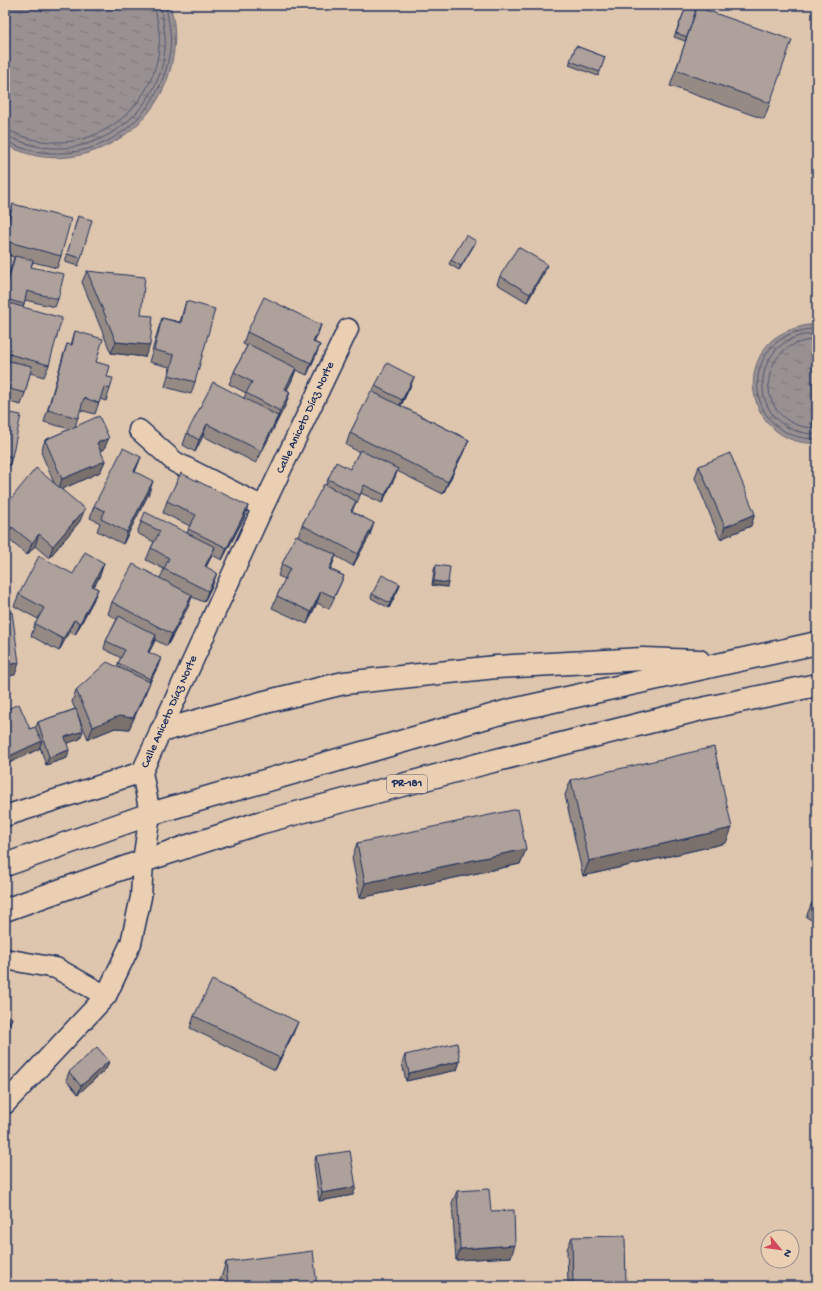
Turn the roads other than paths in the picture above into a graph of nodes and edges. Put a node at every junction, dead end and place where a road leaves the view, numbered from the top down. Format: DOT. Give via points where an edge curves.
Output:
graph roads {
  1 [pos="348,329"];
  2 [pos="139,430"];
  3 [pos="263,507"];
  4 [pos="817,643"];
  5 [pos="734,661"];
  6 [pos="817,685"];
  7 [pos="161,731"];
  8 [pos="142,772"];
  9 [pos="150,814"];
  10 [pos="5,816"];
  11 [pos="143,861"];
  12 [pos="5,865"];
  13 [pos="5,910"];
  14 [pos="5,959"];
  15 [pos="106,996"];
  16 [pos="5,1104"];
  1 -- 3 [label="street, Calle Aniceto Díaz Norte"];
  2 -- 3 [label="street" via="174,462"];
  3 -- 7 [label="street, Calle Aniceto Díaz Norte"];
  4 -- 5 [label="main road"];
  5 -- 7 [label="main road" via="643,659 496,666 344,683"];
  5 -- 9 [label="main road" via="508,711"];
  6 -- 11 [label="main road, PR-181" via="697,710 485,763 259,823"];
  7 -- 8 [label="street, Calle Aniceto Díaz Norte"];
  8 -- 9 [label="street, Calle Aniceto Díaz Norte"];
  8 -- 10 [label="street"];
  9 -- 11 [label="street, Calle Aniceto Díaz Norte"];
  9 -- 12 [label="main road"];
  11 -- 13 [label="main road, PR-181"];
  11 -- 15 [label="street, Calle Aniceto Díaz Norte" via="141,897 131,943"];
  14 -- 15 [label="street" via="56,968"];
  15 -- 16 [label="street, Calle Aniceto Díaz Norte"];
}
